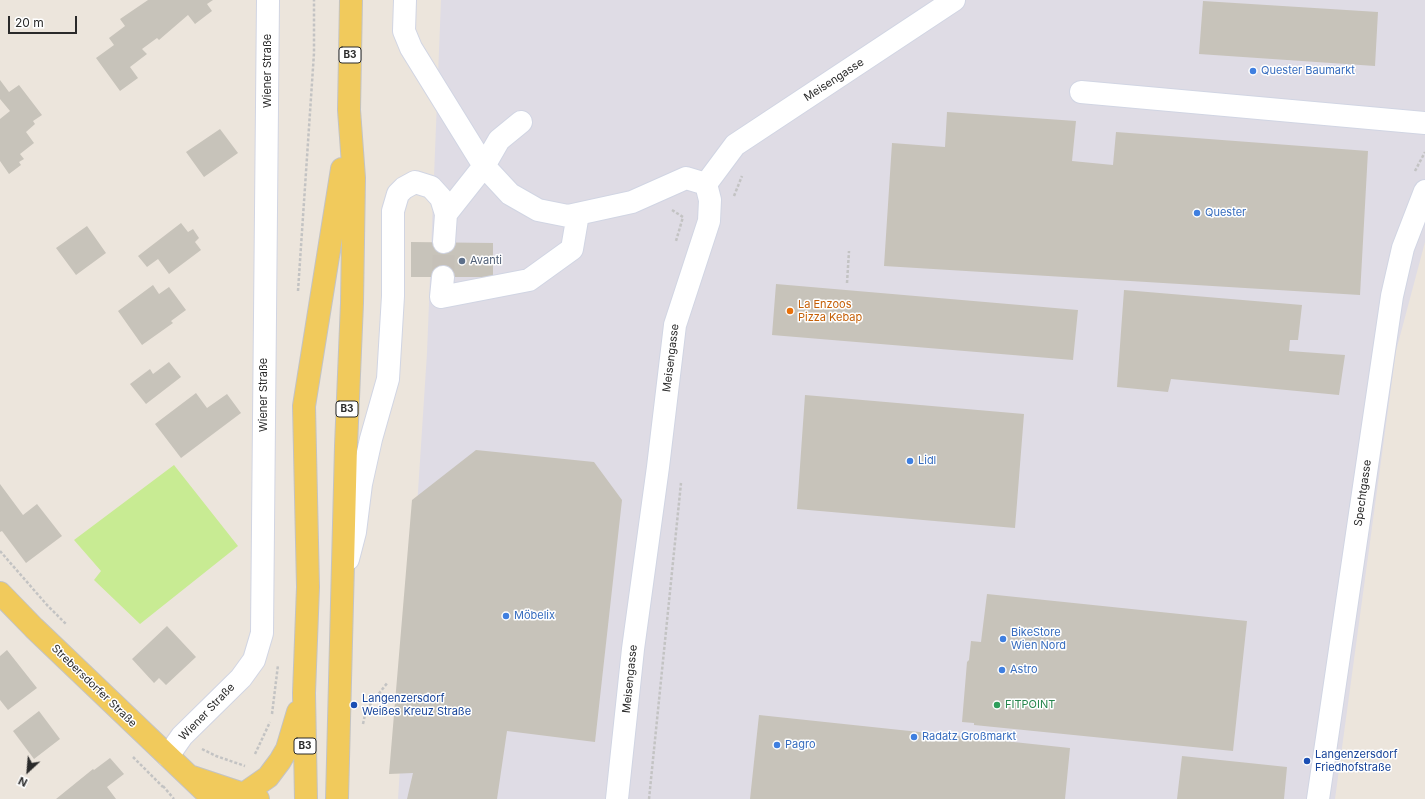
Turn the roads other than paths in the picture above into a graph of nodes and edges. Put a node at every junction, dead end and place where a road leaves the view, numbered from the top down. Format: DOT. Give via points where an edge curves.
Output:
graph roads {
  1 [pos="268,0"];
  2 [pos="351,0"];
  3 [pos="405,0"];
  4 [pos="954,0"];
  5 [pos="1081,92"];
  6 [pos="349,110"];
  7 [pos="521,122"];
  8 [pos="1425,123"];
  9 [pos="484,166"];
  10 [pos="706,184"];
  11 [pos="1425,191"];
  12 [pos="446,214"];
  13 [pos="578,214"];
  14 [pos="444,242"];
  15 [pos="442,277"];
  16 [pos="343,583"];
  17 [pos="0,593"];
  18 [pos="304,693"];
  19 [pos="168,756"];
  20 [pos="191,776"];
  21 [pos="252,796"];
  22 [pos="213,799"];
  23 [pos="306,799"];
  24 [pos="337,799"];
  25 [pos="617,799"];
  26 [pos="1318,799"];
  1 -- 19 [label="street, Wiener Straße" via="262,632 254,660 241,678 182,736"];
  2 -- 6 [label="main road, B3"];
  3 -- 9 [label="street" via="404,31 411,48"];
  4 -- 10 [label="street, Meisengasse" via="735,145"];
  5 -- 8 [label="street"];
  6 -- 16 [label="main road, B3" via="354,186"];
  6 -- 18 [label="main road, B3" via="341,183 304,406 308,588"];
  7 -- 9 [label="street" via="499,140"];
  9 -- 12 [label="street"];
  9 -- 13 [label="street" via="510,194 538,210 568,216"];
  10 -- 13 [label="street" via="686,178 632,202"];
  10 -- 25 [label="street, Meisengasse" via="710,200 709,221 675,325 633,649"];
  11 -- 26 [label="street, Spechtgasse" via="1403,248 1392,296"];
  12 -- 14 [label="street"];
  12 -- 16 [label="street" via="441,198 431,187 415,182 398,194 393,211 393,296 388,379 370,439 355,532"];
  13 -- 15 [label="street" via="572,249 529,280 441,297"];
  16 -- 24 [label="main road, B3"];
  17 -- 19 [label="main road, Strebersdorfer Straße"];
  18 -- 21 [label="main road" via="287,748 280,761"];
  18 -- 23 [label="main road, B3"];
  19 -- 20 [label="main road, Strebersdorfer Straße"];
  20 -- 21 [label="main road, Strebersdorfer Straße"];
  20 -- 22 [label="main road, Strebersdorfer Straße"];
}
